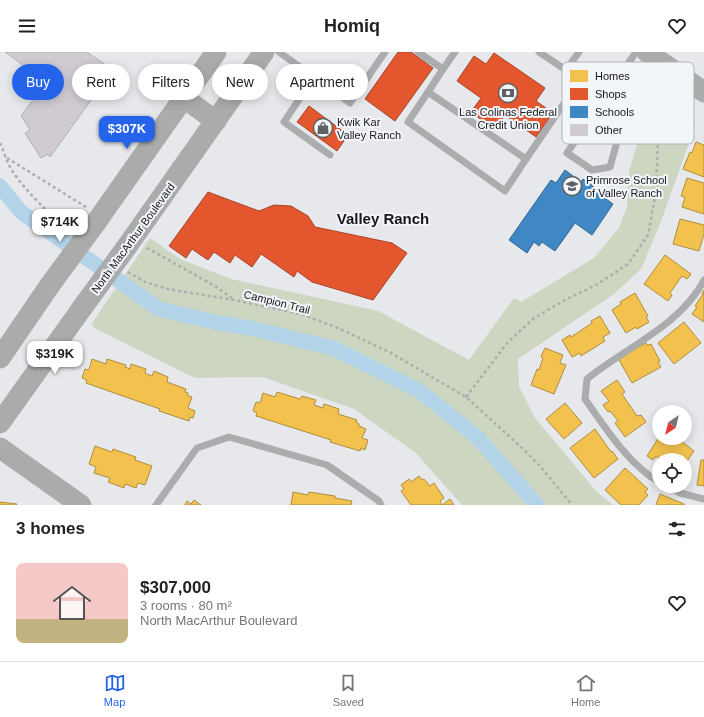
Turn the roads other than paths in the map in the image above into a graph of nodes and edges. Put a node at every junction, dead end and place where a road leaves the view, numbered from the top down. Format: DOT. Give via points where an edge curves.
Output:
graph roads {
  1 [pos="216,52"];
  2 [pos="264,52"];
  3 [pos="279,52"];
  4 [pos="385,52"];
  5 [pos="418,52"];
  6 [pos="455,52"];
  7 [pos="539,52"];
  8 [pos="579,52"];
  9 [pos="636,52"];
  10 [pos="647,52"];
  11 [pos="572,62"];
  12 [pos="629,62"];
  13 [pos="661,62"];
  14 [pos="296,64"];
  15 [pos="562,67"];
  16 [pos="204,69"];
  17 [pos="443,69"];
  18 [pos="368,77"];
  19 [pos="694,85"];
  20 [pos="428,92"];
  21 [pos="704,92"];
  22 [pos="182,100"];
  23 [pos="187,100"];
  24 [pos="299,100"];
  25 [pos="562,106"];
  26 [pos="216,121"];
  27 [pos="573,144"];
  28 [pos="616,144"];
  29 [pos="330,155"];
  30 [pos="526,159"];
  31 [pos="704,280"];
  32 [pos="0,358"];
  33 [pos="0,422"];
  34 [pos="0,448"];
  35 [pos="652,477"];
  36 [pos="680,493"];
  37 [pos="704,499"];
  38 [pos="81,505"];
  39 [pos="156,505"];
  40 [pos="381,505"];
  1 -- 16 [label="main road"];
  2 -- 26 [label="main road, North MacArthur Boulevard"];
  3 -- 14 [label="lane"];
  4 -- 18 [label="lane"];
  5 -- 17 [label="lane"];
  6 -- 17 [label="lane"];
  7 -- 15 [label="lane"];
  8 -- 11 [label="lane"];
  9 -- 12 [label="lane"];
  10 -- 13 [label="main road"];
  17 -- 20 [label="lane"];
  19 -- 21 [label="main road"];
  20 -- 30 [label="lane"];
  20 -- 30 [label="lane" via="408,122 505,191"];
  22 -- 32 [label="main road, bridge" via="93,215 50,285"];
  23 -- 26 [label="main road"];
  24 -- 29 [label="lane" via="284,122"];
  25 -- 30 [label="lane"];
  26 -- 33 [label="main road, North MacArthur Boulevard, bridge" via="135,246 82,308"];
  27 -- 28 [label="lane" via="567,153 592,170 610,167"];
  31 -- 35 [label="lane" via="698,291 676,316 587,379 585,398 607,431"];
  34 -- 38 [label="main road"];
  36 -- 37 [label="lane"];
  39 -- 40 [label="lane" via="196,448 229,437 327,465 379,501"];
}
